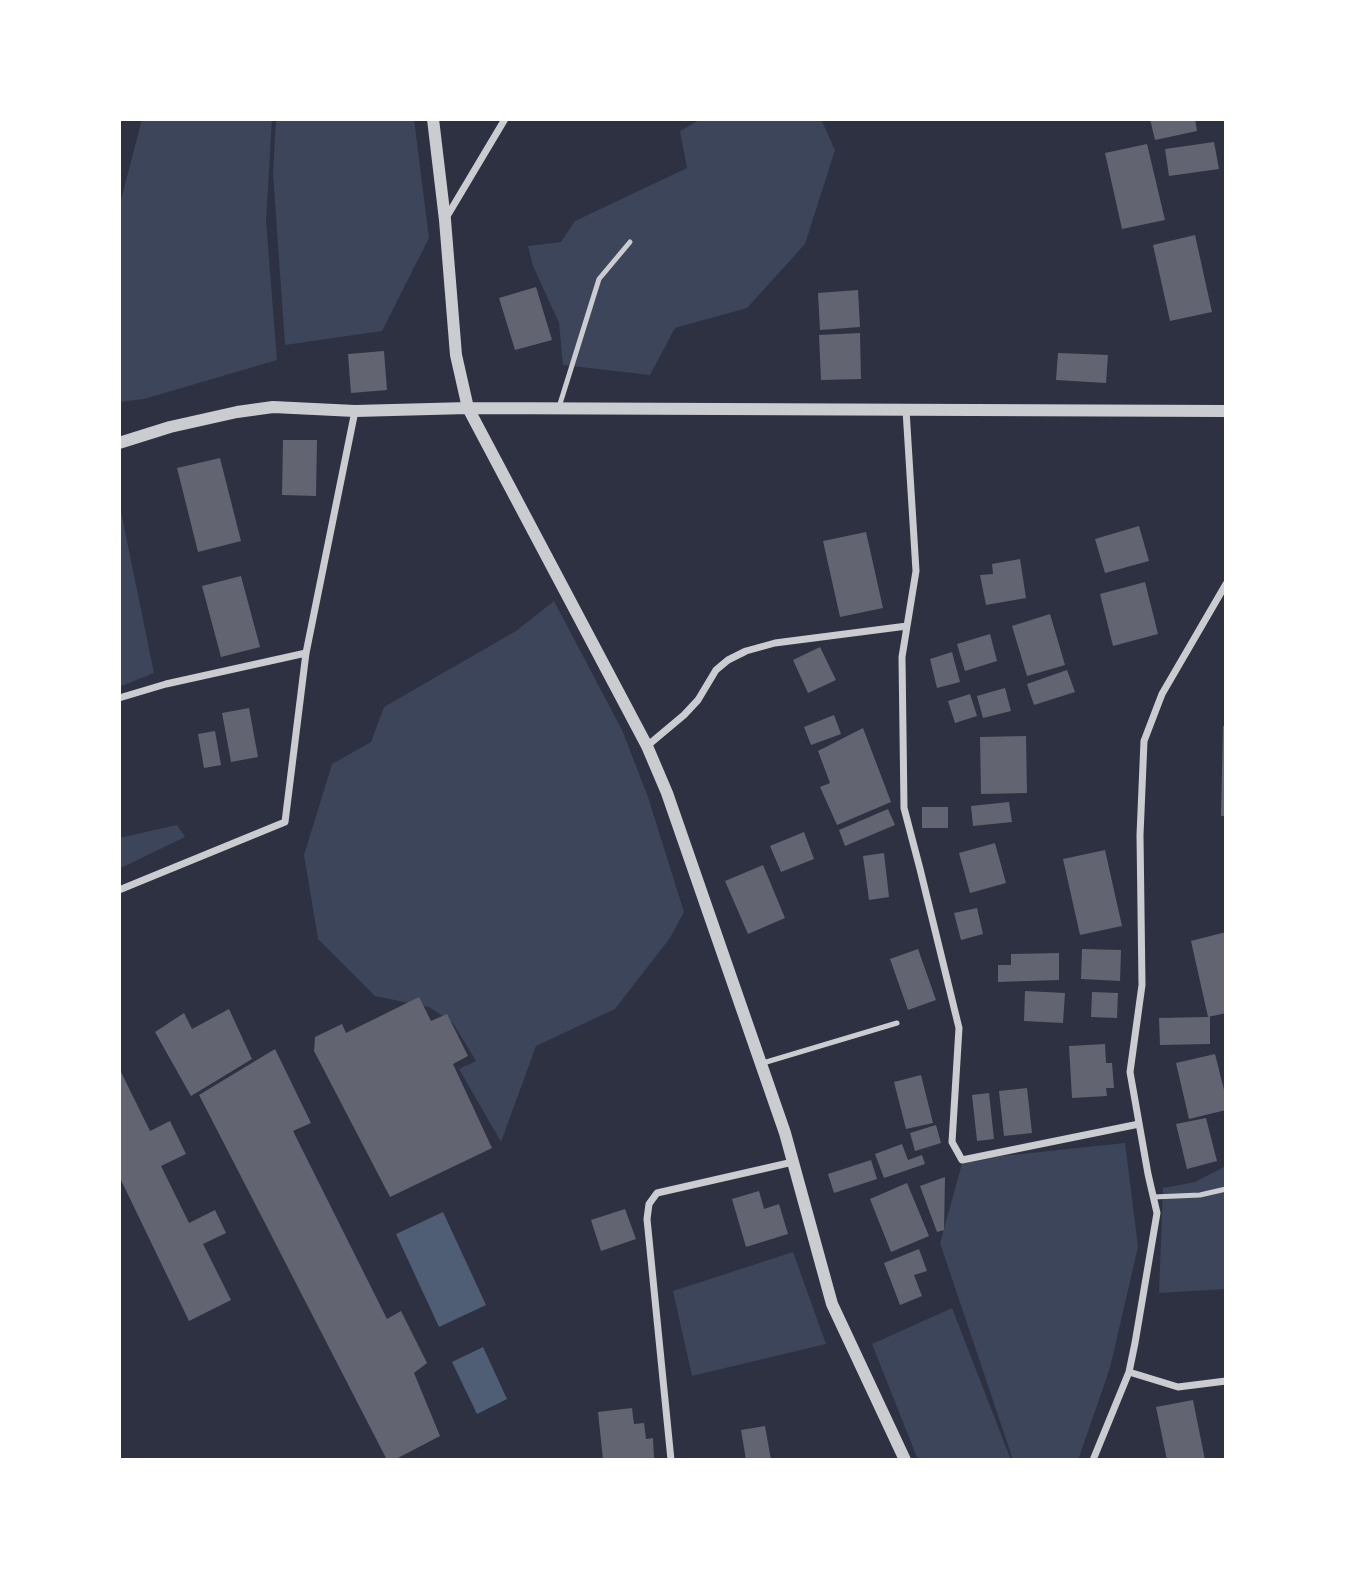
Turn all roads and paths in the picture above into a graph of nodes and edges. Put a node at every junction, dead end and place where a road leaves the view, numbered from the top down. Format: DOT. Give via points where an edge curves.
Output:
graph roads {
  1 [pos="433,119"];
  2 [pos="505,119"];
  3 [pos="444,220"];
  4 [pos="630,242"];
  5 [pos="468,408"];
  6 [pos="559,408"];
  7 [pos="906,410"];
  8 [pos="355,411"];
  9 [pos="1226,411"];
  10 [pos="119,443"];
  11 [pos="1226,584"];
  12 [pos="907,626"];
  13 [pos="306,653"];
  14 [pos="119,698"];
  15 [pos="647,746"];
  16 [pos="119,890"];
  17 [pos="897,1023"];
  18 [pos="761,1063"];
  19 [pos="1139,1124"];
  20 [pos="793,1162"];
  21 [pos="1226,1189"];
  22 [pos="1153,1197"];
  23 [pos="1129,1372"];
  24 [pos="1226,1381"];
  25 [pos="671,1460"];
  26 [pos="905,1460"];
  27 [pos="1093,1460"];
  1 -- 3 [label="street"];
  2 -- 3 [label="street"];
  3 -- 5 [label="street" via="456,355"];
  4 -- 6 [label="lane" via="599,279"];
  5 -- 6 [label="street"];
  5 -- 8 [label="street"];
  5 -- 15 [label="street"];
  6 -- 7 [label="street"];
  7 -- 9 [label="street"];
  7 -- 12 [label="street" via="916,571"];
  8 -- 10 [label="street" via="273,407 170,427"];
  8 -- 13 [label="street"];
  11 -- 19 [label="street" via="1162,694 1144,741 1142,985 1130,1072"];
  12 -- 15 [label="street" via="746,651 716,670 698,700"];
  12 -- 19 [label="street" via="902,657 904,808 959,1028 952,1143 962,1160"];
  13 -- 14 [label="street"];
  13 -- 16 [label="street" via="285,822"];
  15 -- 18 [label="street"];
  17 -- 18 [label="lane"];
  18 -- 20 [label="street"];
  19 -- 22 [label="street"];
  20 -- 25 [label="street" via="657,1193 649,1204"];
  20 -- 26 [label="street" via="832,1304"];
  21 -- 22 [label="lane"];
  22 -- 23 [label="street" via="1157,1213"];
  23 -- 24 [label="street" via="1178,1387"];
  23 -- 27 [label="street"];
}
